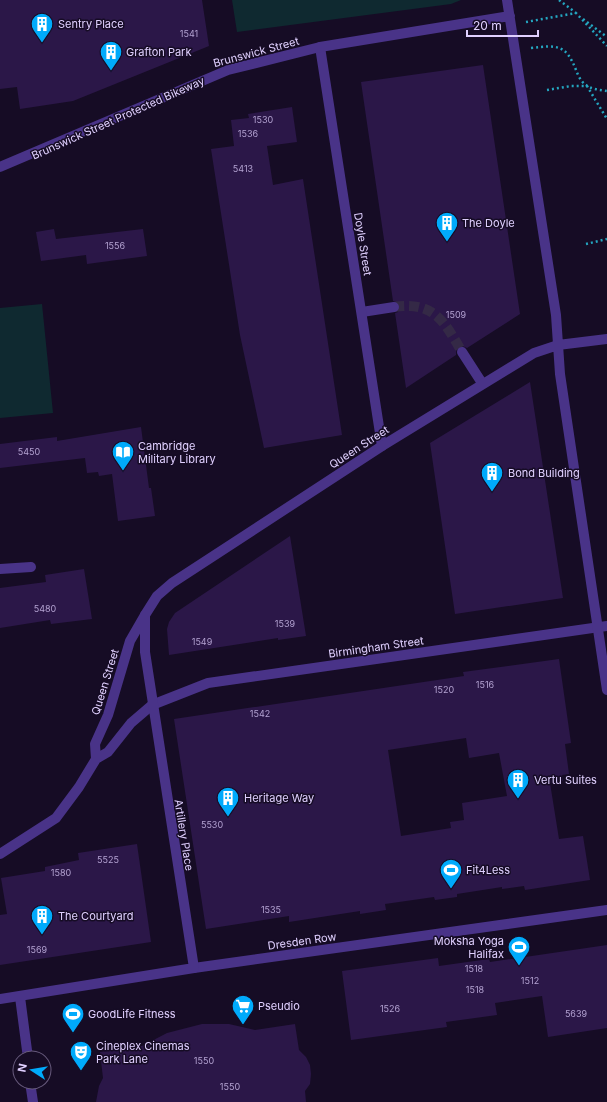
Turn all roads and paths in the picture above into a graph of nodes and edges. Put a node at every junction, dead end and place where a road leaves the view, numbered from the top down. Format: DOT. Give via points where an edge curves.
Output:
graph roads {
  1 [pos="508,0"];
  2 [pos="559,0"];
  3 [pos="576,13"];
  4 [pos="511,21"];
  5 [pos="607,37"];
  6 [pos="607,46"];
  7 [pos="320,47"];
  8 [pos="515,51"];
  9 [pos="587,86"];
  10 [pos="547,90"];
  11 [pos="607,91"];
  12 [pos="607,120"];
  13 [pos="0,167"];
  14 [pos="607,239"];
  15 [pos="586,244"];
  16 [pos="394,307"];
  17 [pos="362,312"];
  18 [pos="607,339"];
  19 [pos="558,345"];
  20 [pos="462,352"];
  21 [pos="482,383"];
  22 [pos="382,446"];
  23 [pos="31,567"];
  24 [pos="0,570"];
  25 [pos="145,614"];
  26 [pos="602,627"];
  27 [pos="607,690"];
  28 [pos="152,705"];
  29 [pos="96,759"];
  30 [pos="0,854"];
  31 [pos="607,910"];
  32 [pos="194,968"];
  33 [pos="20,997"];
  34 [pos="0,999"];
  35 [pos="27,1050"];
  36 [pos="31,1090"];
  37 [pos="33,1102"];
  1 -- 4 [label="street"];
  2 -- 3 [label="path"];
  3 -- 4 [label="path"];
  3 -- 5 [label="path"];
  3 -- 6 [label="path"];
  4 -- 7 [label="street, Brunswick Street"];
  4 -- 8 [label="street"];
  7 -- 13 [label="street, Brunswick Street" via="228,70"];
  7 -- 17 [label="street, Doyle Street"];
  8 -- 9 [label="path" via="558,47 565,51 578,76"];
  8 -- 19 [label="street" via="556,315"];
  9 -- 10 [label="path"];
  9 -- 11 [label="path"];
  9 -- 12 [label="path"];
  14 -- 15 [label="path"];
  16 -- 17 [label="street"];
  17 -- 22 [label="street, Doyle Street"];
  18 -- 19 [label="street, Queen Street"];
  19 -- 21 [label="street, Queen Street" via="534,352"];
  19 -- 26 [label="street" via="560,374"];
  20 -- 21 [label="street"];
  21 -- 22 [label="street, Queen Street"];
  22 -- 25 [label="street, Queen Street" via="172,583 157,596"];
  23 -- 24 [label="street"];
  25 -- 28 [label="street" via="145,652"];
  25 -- 29 [label="street, Queen Street" via="130,641 108,715 95,744"];
  26 -- 27 [label="street"];
  26 -- 28 [label="street, Birmingham Street" via="208,683"];
  28 -- 29 [label="street, Queen Street" via="131,723 108,752"];
  28 -- 32 [label="street, Artillery Place"];
  29 -- 30 [label="street, Queen Street" via="56,818"];
  31 -- 32 [label="street, Dresden Row"];
  32 -- 33 [label="street, Dresden Row"];
  33 -- 34 [label="street, Dresden Row"];
  33 -- 35 [label="street"];
  36 -- 37 [label="street"];
}
